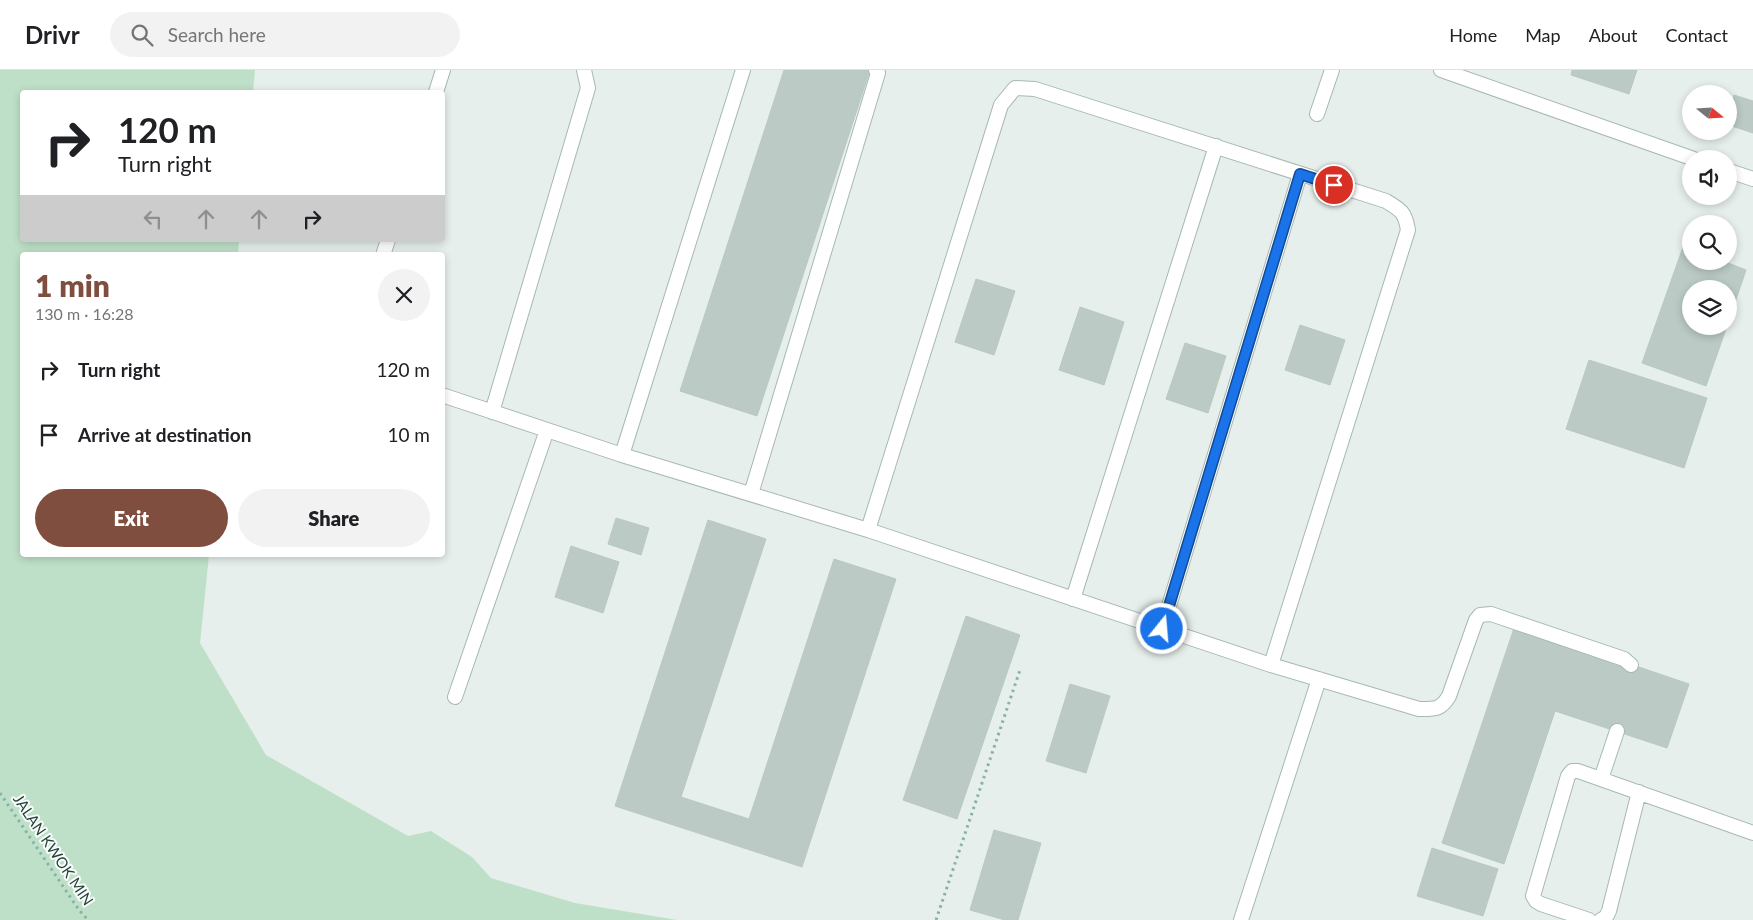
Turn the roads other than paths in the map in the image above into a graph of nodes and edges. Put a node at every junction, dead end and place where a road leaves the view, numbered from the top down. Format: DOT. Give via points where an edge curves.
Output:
graph roads {
  1 [pos="443,70"];
  2 [pos="584,70"];
  3 [pos="744,70"];
  4 [pos="876,70"];
  5 [pos="1332,70"];
  6 [pos="1441,70"];
  7 [pos="437,90"];
  8 [pos="1317,114"];
  9 [pos="1216,146"];
  10 [pos="1682,155"];
  11 [pos="1300,174"];
  12 [pos="1737,174"];
  13 [pos="1753,179"];
  14 [pos="445,396"];
  15 [pos="492,412"];
  16 [pos="547,430"];
  17 [pos="622,455"];
  18 [pos="751,494"];
  19 [pos="868,530"];
  20 [pos="1073,599"];
  21 [pos="1162,629"];
  22 [pos="1271,665"];
  23 [pos="1631,665"];
  24 [pos="1319,679"];
  25 [pos="455,697"];
  26 [pos="1617,731"];
  27 [pos="1601,779"];
  28 [pos="1639,792"];
  29 [pos="1753,832"];
  30 [pos="1241,920"];
  31 [pos="1589,920"];
  32 [pos="1601,920"];
  1 -- 7 [label="lane"];
  2 -- 15 [label="lane" via="588,88"];
  3 -- 17 [label="lane"];
  4 -- 18 [label="lane" via="878,73"];
  5 -- 8 [label="lane"];
  6 -- 10 [label="lane"];
  9 -- 11 [label="lane"];
  9 -- 19 [label="lane" via="1035,89 1015,88 1001,105"];
  9 -- 20 [label="lane"];
  11 -- 21 [label="lane"];
  11 -- 22 [label="lane" via="1386,201 1406,216 1408,230"];
  12 -- 13 [label="lane"];
  14 -- 15 [label="lane"];
  15 -- 16 [label="lane"];
  16 -- 17 [label="lane"];
  16 -- 25 [label="lane"];
  17 -- 18 [label="lane"];
  18 -- 19 [label="lane"];
  19 -- 20 [label="lane"];
  20 -- 21 [label="lane"];
  21 -- 22 [label="lane"];
  22 -- 24 [label="lane"];
  23 -- 24 [label="lane" via="1624,659 1485,614 1476,620 1449,696 1444,704 1432,709 1419,709"];
  24 -- 30 [label="lane"];
  26 -- 27 [label="lane"];
  27 -- 28 [label="lane"];
  27 -- 31 [label="lane" via="1578,771 1572,771 1568,776 1533,896 1541,904"];
  28 -- 29 [label="lane"];
  28 -- 32 [label="lane" via="1609,911"];
}
